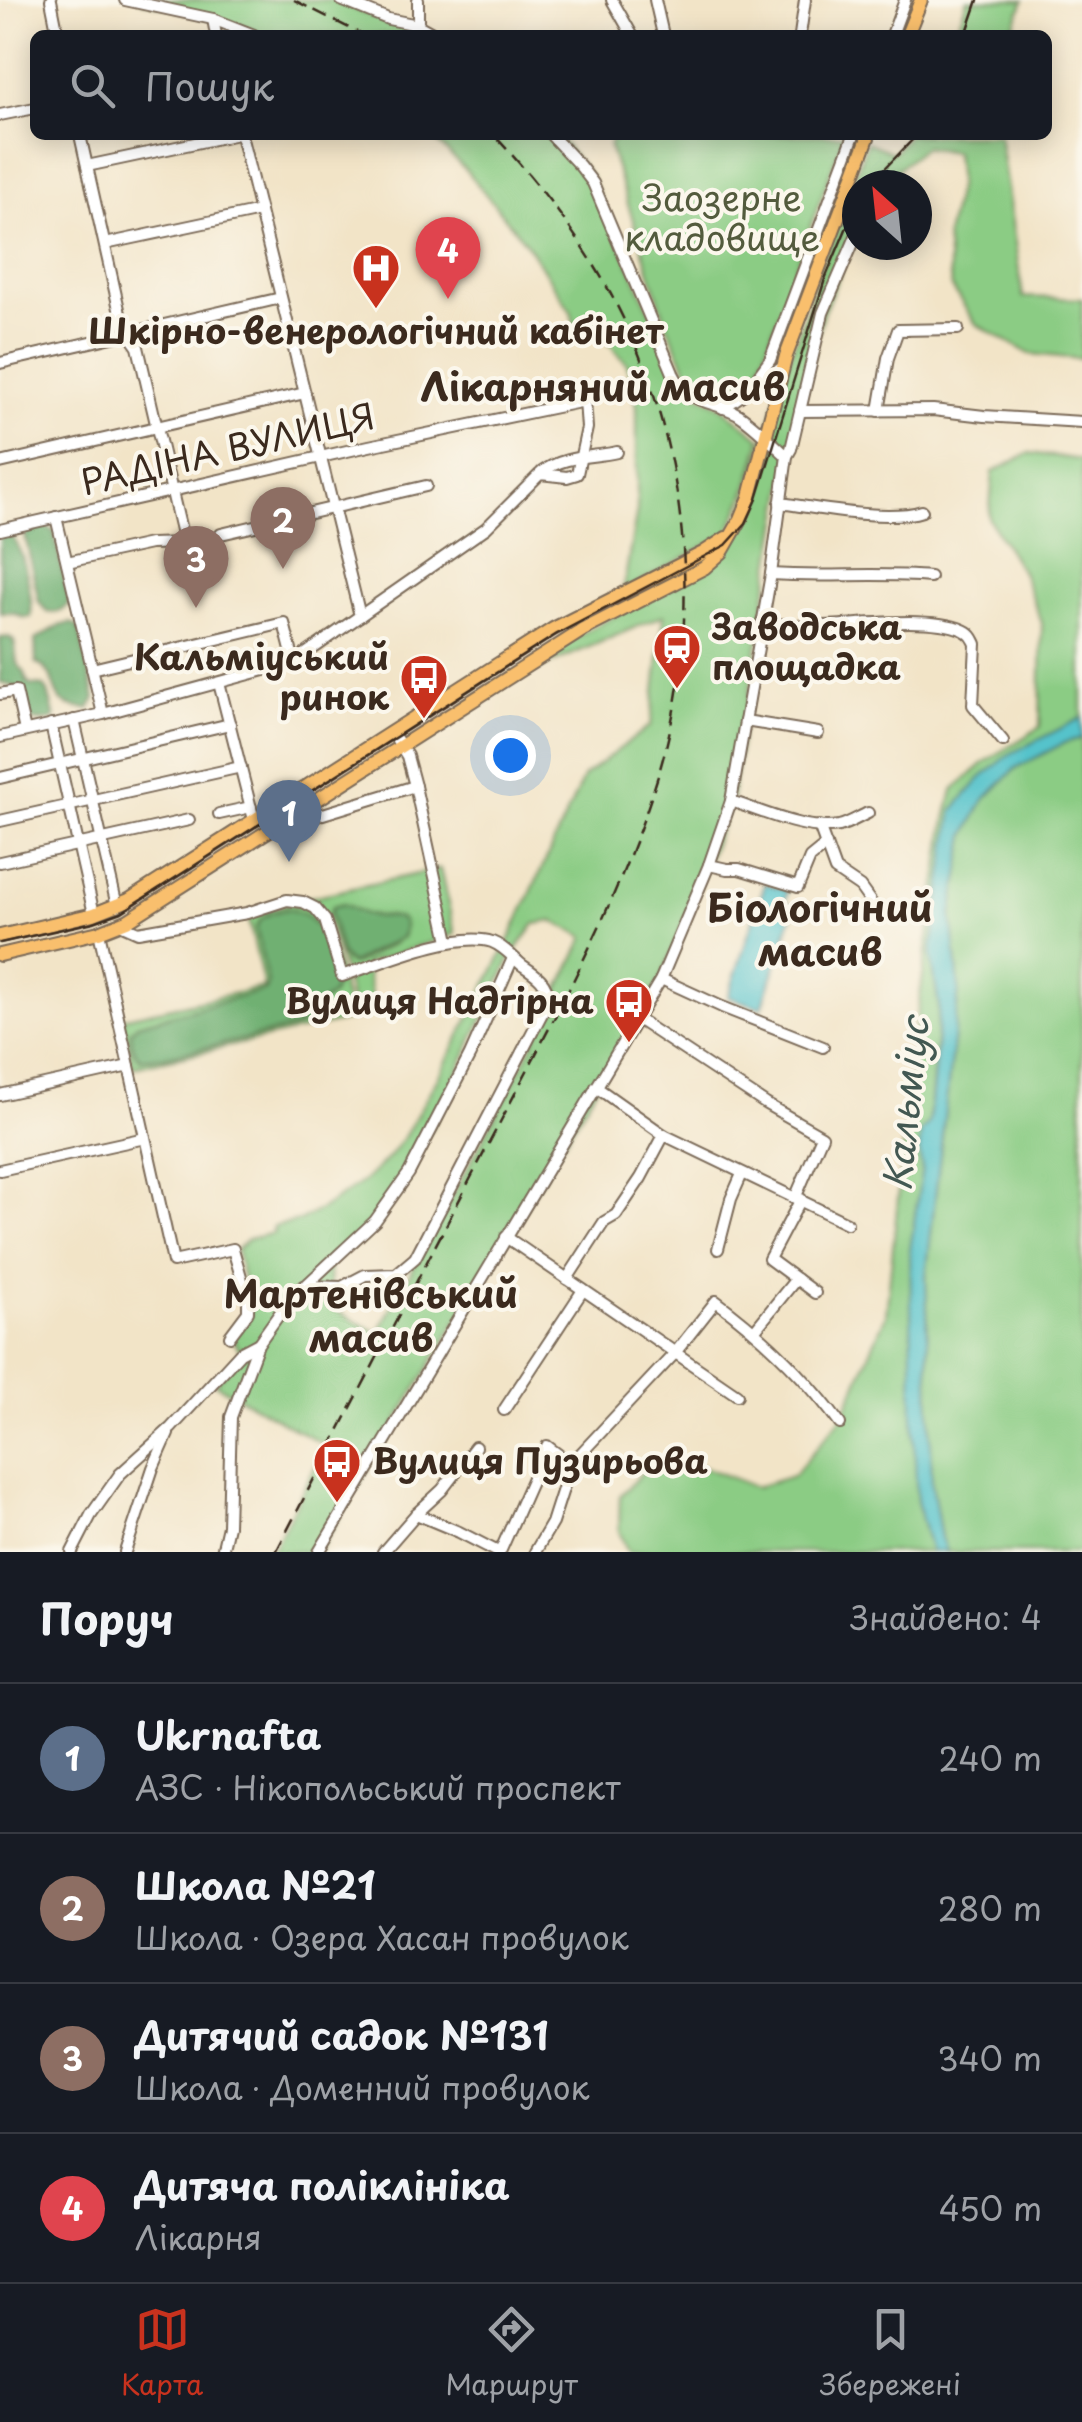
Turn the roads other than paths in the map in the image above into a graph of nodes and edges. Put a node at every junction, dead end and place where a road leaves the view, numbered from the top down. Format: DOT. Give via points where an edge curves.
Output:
graph roads {
  1 [pos="51,0"];
  2 [pos="125,0"];
  3 [pos="342,0"];
  4 [pos="418,0"];
  5 [pos="612,0"];
  6 [pos="655,0"];
  7 [pos="804,0"];
  8 [pos="905,0"];
  9 [pos="921,0"];
  10 [pos="212,19"];
  11 [pos="418,25"];
  12 [pos="57,30"];
  13 [pos="215,30"];
  14 [pos="241,30"];
  15 [pos="427,30"];
  16 [pos="629,30"];
  17 [pos="662,30"];
  18 [pos="801,30"];
  19 [pos="894,30"];
  20 [pos="910,30"];
  21 [pos="30,109"];
  22 [pos="0,115"];
  23 [pos="81,140"];
  24 [pos="209,140"];
  25 [pos="242,140"];
  26 [pos="556,140"];
  27 [pos="852,140"];
  28 [pos="867,140"];
  29 [pos="86,166"];
  30 [pos="260,211"];
  31 [pos="104,244"];
  32 [pos="846,260"];
  33 [pos="282,298"];
  34 [pos="958,329"];
  35 [pos="129,334"];
  36 [pos="0,363"];
  37 [pos="782,367"];
  38 [pos="760,384"];
  39 [pos="305,393"];
  40 [pos="724,408"];
  41 [pos="800,411"];
  42 [pos="879,411"];
  43 [pos="1082,422"];
  44 [pos="156,428"];
  45 [pos="765,437"];
  46 [pos="617,452"];
  47 [pos="787,456"];
  48 [pos="580,457"];
  49 [pos="320,458"];
  50 [pos="0,464"];
  51 [pos="540,474"];
  52 [pos="426,486"];
  53 [pos="173,492"];
  54 [pos="780,503"];
  55 [pos="333,508"];
  56 [pos="922,511"];
  57 [pos="56,517"];
  58 [pos="0,530"];
  59 [pos="222,534"];
  60 [pos="732,534"];
  61 [pos="67,562"];
  62 [pos="771,574"];
  63 [pos="930,577"];
  64 [pos="360,616"];
  65 [pos="762,622"];
  66 [pos="294,662"];
  67 [pos="92,669"];
  68 [pos="219,682"];
  69 [pos="0,694"];
  70 [pos="102,714"];
  71 [pos="74,720"];
  72 [pos="745,721"];
  73 [pos="230,724"];
  74 [pos="50,726"];
  75 [pos="26,731"];
  76 [pos="392,732"];
  77 [pos="818,733"];
  78 [pos="0,736"];
  79 [pos="1004,741"];
  80 [pos="401,746"];
  81 [pos="83,758"];
  82 [pos="60,764"];
  83 [pos="241,767"];
  84 [pos="0,778"];
  85 [pos="415,786"];
  86 [pos="93,800"];
  87 [pos="731,801"];
  88 [pos="69,806"];
  89 [pos="299,811"];
  90 [pos="252,813"];
  91 [pos="868,813"];
  92 [pos="219,814"];
  93 [pos="189,820"];
  94 [pos="0,821"];
  95 [pos="819,826"];
  96 [pos="258,837"];
  97 [pos="102,839"];
  98 [pos="78,844"];
  99 [pos="826,845"];
  100 [pos="0,862"];
  101 [pos="709,865"];
  102 [pos="117,906"];
  103 [pos="875,908"];
  104 [pos="94,914"];
  105 [pos="120,924"];
  106 [pos="99,932"];
  107 [pos="0,936"];
  108 [pos="449,941"];
  109 [pos="0,955"];
  110 [pos="513,958"];
  111 [pos="661,978"];
  112 [pos="636,1019"];
  113 [pos="823,1047"];
  114 [pos="129,1066"];
  115 [pos="596,1087"];
  116 [pos="0,1094"];
  117 [pos="664,1135"];
  118 [pos="146,1138"];
  119 [pos="0,1170"];
  120 [pos="742,1174"];
  121 [pos="798,1198"];
  122 [pos="847,1223"];
  123 [pos="506,1237"];
  124 [pos="718,1250"];
  125 [pos="567,1279"];
  126 [pos="796,1279"];
  127 [pos="304,1286"];
  128 [pos="583,1290"];
  129 [pos="815,1292"];
  130 [pos="755,1330"];
  131 [pos="258,1344"];
  132 [pos="240,1353"];
  133 [pos="674,1353"];
  134 [pos="249,1366"];
  135 [pos="737,1395"];
  136 [pos="504,1410"];
  137 [pos="840,1424"];
  138 [pos="170,1428"];
  139 [pos="474,1447"];
  140 [pos="571,1464"];
  141 [pos="416,1514"];
  142 [pos="72,1552"];
  143 [pos="125,1552"];
  144 [pos="222,1552"];
  145 [pos="318,1552"];
  146 [pos="383,1552"];
  147 [pos="499,1552"];
  148 [pos="535,1552"];
  1 -- 12 [label="street"];
  2 -- 10 [label="street"];
  3 -- 11 [label="street"];
  4 -- 11 [label="street"];
  5 -- 16 [label="street"];
  6 -- 17 [label="street"];
  7 -- 18 [label="street"];
  8 -- 19 [label="street"];
  9 -- 20 [label="main road"];
  10 -- 13 [label="street"];
  10 -- 14 [label="street"];
  11 -- 15 [label="street"];
  21 -- 22 [label="street"];
  23 -- 29 [label="street"];
  24 -- 29 [label="street"];
  25 -- 30 [label="street"];
  26 -- 40 [label="street" via="593,183 676,381 693,398"];
  27 -- 38 [label="street"];
  28 -- 37 [label="main road"];
  29 -- 31 [label="street"];
  30 -- 31 [label="street"];
  30 -- 33 [label="street"];
  31 -- 35 [label="street"];
  32 -- 41 [label="street" via="823,313"];
  33 -- 35 [label="street"];
  33 -- 39 [label="street"];
  34 -- 42 [label="street" via="898,330"];
  35 -- 36 [label="street"];
  35 -- 44 [label="street" via="138,346"];
  37 -- 38 [label="street"];
  37 -- 45 [label="main road"];
  38 -- 40 [label="street"];
  39 -- 44 [label="street"];
  39 -- 49 [label="street"];
  40 -- 45 [label="street"];
  41 -- 42 [label="street"];
  41 -- 47 [label="street"];
  42 -- 43 [label="street"];
  44 -- 50 [label="street"];
  44 -- 53 [label="street"];
  45 -- 47 [label="street"];
  45 -- 60 [label="main road" via="750,497"];
  46 -- 48 [label="street"];
  47 -- 54 [label="street"];
  48 -- 49 [label="street, РАДІНА ВУЛИЦЯ" via="586,401"];
  48 -- 51 [label="street"];
  48 -- 51 [label="street" via="573,476"];
  49 -- 53 [label="street, РАДІНА ВУЛИЦЯ"];
  49 -- 55 [label="street"];
  51 -- 64 [label="street" via="486,528"];
  52 -- 55 [label="street"];
  53 -- 57 [label="street, РАДІНА ВУЛИЦЯ"];
  53 -- 61 [label="street" via="184,542"];
  54 -- 56 [label="street" via="909,516"];
  54 -- 62 [label="street"];
  55 -- 59 [label="street"];
  55 -- 64 [label="street"];
  57 -- 58 [label="street, РАДІНА ВУЛИЦЯ"];
  57 -- 61 [label="street"];
  60 -- 76 [label="main road" via="553,630"];
  60 -- 80 [label="main road" via="704,568 583,630"];
  61 -- 67 [label="street"];
  62 -- 63 [label="street"];
  62 -- 65 [label="street"];
  64 -- 66 [label="street"];
  65 -- 72 [label="street"];
  65 -- 79 [label="street" via="945,624 965,630 976,644 973,704"];
  66 -- 67 [label="street" via="284,623"];
  66 -- 68 [label="street"];
  67 -- 70 [label="street"];
  68 -- 70 [label="street"];
  68 -- 73 [label="street"];
  69 -- 75 [label="street" via="16,691"];
  70 -- 71 [label="street"];
  71 -- 74 [label="street"];
  71 -- 81 [label="street"];
  72 -- 77 [label="street"];
  72 -- 87 [label="street"];
  73 -- 81 [label="street"];
  73 -- 83 [label="street"];
  74 -- 75 [label="street"];
  74 -- 82 [label="street"];
  75 -- 78 [label="street"];
  76 -- 80 [label="street"];
  76 -- 90 [label="main road"];
  80 -- 85 [label="street"];
  80 -- 89 [label="main road"];
  81 -- 82 [label="street"];
  81 -- 86 [label="street"];
  82 -- 84 [label="street"];
  82 -- 88 [label="street"];
  83 -- 86 [label="street"];
  83 -- 90 [label="street"];
  85 -- 89 [label="street" via="323,814"];
  85 -- 108 [label="street"];
  86 -- 88 [label="street"];
  86 -- 97 [label="street"];
  87 -- 95 [label="street"];
  87 -- 101 [label="street"];
  88 -- 94 [label="street"];
  88 -- 98 [label="street"];
  89 -- 96 [label="main road"];
  90 -- 92 [label="street"];
  90 -- 96 [label="main road"];
  90 -- 102 [label="main road"];
  91 -- 95 [label="street" via="840,826"];
  93 -- 97 [label="street"];
  95 -- 99 [label="street"];
  96 -- 105 [label="main road"];
  97 -- 98 [label="street"];
  97 -- 102 [label="street"];
  98 -- 100 [label="street"];
  98 -- 104 [label="street"];
  99 -- 101 [label="street" via="810,858 798,887"];
  99 -- 103 [label="street" via="834,870 860,887"];
  101 -- 111 [label="street"];
  102 -- 104 [label="main road"];
  104 -- 107 [label="main road"];
  105 -- 106 [label="main road"];
  105 -- 108 [label="street" via="138,932 303,902 324,920 342,976"];
  106 -- 109 [label="main road"];
  106 -- 114 [label="street"];
  108 -- 110 [label="street" via="488,940"];
  110 -- 127 [label="street" via="408,1172 375,1221"];
  110 -- 127 [label="street" via="540,977 550,1000 414,1258 396,1274 365,1275 342,1287"];
  111 -- 112 [label="street"];
  111 -- 113 [label="street"];
  112 -- 115 [label="street"];
  112 -- 121 [label="street" via="822,1136"];
  114 -- 116 [label="street"];
  114 -- 118 [label="street"];
  115 -- 117 [label="street"];
  115 -- 123 [label="street"];
  117 -- 120 [label="street"];
  117 -- 125 [label="street" via="616,1216 604,1222"];
  118 -- 119 [label="street"];
  118 -- 132 [label="street" via="173,1262 233,1248 248,1300 230,1324"];
  120 -- 121 [label="street"];
  120 -- 124 [label="street"];
  121 -- 122 [label="street"];
  121 -- 126 [label="street" via="769,1259"];
  123 -- 125 [label="street"];
  123 -- 145 [label="street"];
  125 -- 128 [label="street"];
  126 -- 129 [label="street"];
  126 -- 130 [label="street"];
  127 -- 131 [label="street"];
  128 -- 133 [label="street"];
  128 -- 136 [label="street"];
  130 -- 133 [label="street" via="716,1301"];
  130 -- 137 [label="street"];
  131 -- 132 [label="street"];
  131 -- 134 [label="street"];
  132 -- 134 [label="street"];
  132 -- 138 [label="street"];
  133 -- 135 [label="street"];
  133 -- 140 [label="street"];
  134 -- 144 [label="street" via="231,1417"];
  138 -- 142 [label="street" via="120,1474"];
  138 -- 143 [label="street"];
  139 -- 141 [label="street"];
  140 -- 147 [label="street" via="547,1446"];
  140 -- 148 [label="street"];
  141 -- 146 [label="street"];
  141 -- 147 [label="street"];
}
